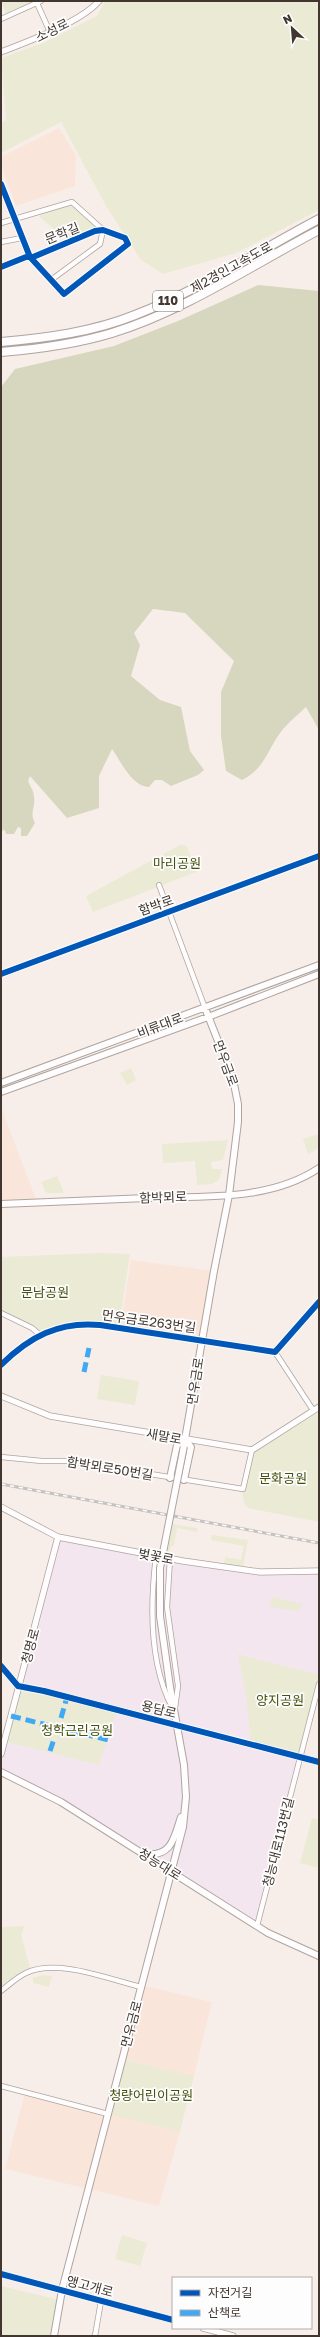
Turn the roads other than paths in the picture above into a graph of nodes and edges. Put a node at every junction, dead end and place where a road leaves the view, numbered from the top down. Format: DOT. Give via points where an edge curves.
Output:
graph roads {
  1 [pos="99,1"];
  2 [pos="38,2"];
  3 [pos="1,19"];
  4 [pos="50,32"];
  5 [pos="1,52"];
  6 [pos="1,184"];
  7 [pos="319,219"];
  8 [pos="15,220"];
  9 [pos="1,223"];
  10 [pos="103,230"];
  11 [pos="319,230"];
  12 [pos="22,238"];
  13 [pos="1,242"];
  14 [pos="30,257"];
  15 [pos="1,268"];
  16 [pos="50,280"];
  17 [pos="1,342"];
  18 [pos="1,352"];
  19 [pos="319,856"];
  20 [pos="159,885"];
  21 [pos="169,912"];
  22 [pos="319,964"];
  23 [pos="1,974"];
  24 [pos="319,974"];
  25 [pos="205,1008"];
  26 [pos="208,1017"];
  27 [pos="1,1083"];
  28 [pos="1,1092"];
  29 [pos="319,1168"];
  30 [pos="229,1195"];
  31 [pos="1,1204"];
  32 [pos="319,1302"];
  33 [pos="1,1313"];
  34 [pos="40,1335"];
  35 [pos="202,1340"];
  36 [pos="275,1352"];
  37 [pos="1,1365"];
  38 [pos="1,1396"];
  39 [pos="319,1406"];
  40 [pos="313,1410"];
  41 [pos="185,1439"];
  42 [pos="252,1450"];
  43 [pos="1,1457"];
  44 [pos="170,1478"];
  45 [pos="184,1480"];
  46 [pos="1,1508"];
  47 [pos="58,1537"];
  48 [pos="156,1556"];
  49 [pos="170,1559"];
  50 [pos="319,1571"];
  51 [pos="1,1666"];
  52 [pos="319,1684"];
  53 [pos="18,1686"];
  54 [pos="174,1711"];
  55 [pos="176,1725"];
  56 [pos="1,1754"];
  57 [pos="300,1757"];
  58 [pos="319,1762"];
  59 [pos="1,1772"];
  60 [pos="185,1808"];
  61 [pos="142,1853"];
  62 [pos="171,1871"];
  63 [pos="257,1926"];
  64 [pos="319,1956"];
  65 [pos="140,1987"];
  66 [pos="1,1992"];
  67 [pos="1,2086"];
  68 [pos="108,2114"];
  69 [pos="1,2274"];
  70 [pos="62,2290"];
  71 [pos="101,2301"];
  72 [pos="172,2320"];
  73 [pos="206,2329"];
  74 [pos="224,2335"];
  75 [pos="54,2336"];
  76 [pos="95,2336"];
  77 [pos="233,2336"];
  1 -- 4 [label="street, 소성로"];
  2 -- 3 [label="street"];
  2 -- 4 [label="street"];
  4 -- 5 [label="street, 소성로"];
  6 -- 8 [label="street"];
  7 -- 17 [label="highway, 제2경인고속도로 / 110" via="200,285 134,316 79,331"];
  8 -- 9 [label="street"];
  8 -- 10 [label="street" via="72,202"];
  8 -- 12 [label="street"];
  10 -- 14 [label="street, 문학길"];
  10 -- 16 [label="street" via="100,244"];
  10 -- 16 [label="street" via="126,238 128,244 64,294"];
  11 -- 18 [label="highway, 제2경인고속도로 / 110" via="219,285 138,324 87,340"];
  12 -- 13 [label="street"];
  12 -- 14 [label="street"];
  14 -- 15 [label="street, 문학길"];
  14 -- 16 [label="street"];
  19 -- 21 [label="street, 함박로"];
  20 -- 21 [label="street"];
  21 -- 23 [label="street, 함박로"];
  21 -- 25 [label="street"];
  22 -- 25 [label="main road, 비류대로"];
  24 -- 26 [label="main road, 비류대로"];
  25 -- 26 [label="main road, 먼우금로"];
  25 -- 27 [label="main road, 비류대로"];
  26 -- 28 [label="main road, 비류대로"];
  26 -- 30 [label="main road, 먼우금로" via="231,1072 237,1097 238,1122"];
  29 -- 30 [label="main road, 함박뫼로" via="280,1187"];
  30 -- 31 [label="main road, 함박뫼로"];
  30 -- 35 [label="main road, 먼우금로"];
  32 -- 36 [label="street"];
  33 -- 34 [label="street" via="32,1328"];
  34 -- 35 [label="street, 먼우금로263번길" via="61,1326 93,1324"];
  34 -- 37 [label="street, 먼우금로263번길" via="17,1350"];
  35 -- 36 [label="street, 먼우금로263번길"];
  35 -- 41 [label="main road, 먼우금로"];
  36 -- 40 [label="street"];
  38 -- 41 [label="street, 새말로" via="50,1416"];
  39 -- 40 [label="street"];
  40 -- 42 [label="street"];
  41 -- 42 [label="street, 새말로"];
  41 -- 44 [label="main road" via="177,1445"];
  41 -- 45 [label="main road" via="191,1447"];
  41 -- 54 [label="main road, 먼우금로, bridge" via="160,1568 160,1616"];
  42 -- 45 [label="street, 함박뫼로50번길" via="243,1489"];
  43 -- 44 [label="street, 함박뫼로50번길" via="70,1461"];
  44 -- 45 [label="street, 함박뫼로50번길"];
  46 -- 47 [label="street, 벚꽃로"];
  47 -- 48 [label="street, 벚꽃로"];
  47 -- 53 [label="street, 청명로"];
  48 -- 49 [label="street, 벚꽃로"];
  48 -- 54 [label="street, 먼우금로" via="152,1615 162,1688"];
  49 -- 50 [label="street, 벚꽃로" via="260,1572"];
  49 -- 54 [label="street, 먼우금로" via="167,1607 178,1686"];
  51 -- 53 [label="street"];
  52 -- 57 [label="street, 청능대로113번길"];
  53 -- 55 [label="street, 용담로"];
  53 -- 56 [label="street, 청명로"];
  54 -- 55 [label="main road, 먼우금로"];
  55 -- 57 [label="street, 용담로"];
  55 -- 60 [label="main road, 먼우금로" via="184,1765"];
  57 -- 58 [label="street, 용담로"];
  57 -- 63 [label="street, 청능대로113번길"];
  59 -- 61 [label="main road, 청능대로" via="61,1802"];
  60 -- 61 [label="main road" via="168,1848 157,1854"];
  60 -- 62 [label="main road, 먼우금로" via="183,1827"];
  61 -- 62 [label="main road, 청능대로"];
  62 -- 63 [label="main road, 청능대로"];
  62 -- 65 [label="main road, 먼우금로"];
  63 -- 64 [label="main road, 청능대로"];
  65 -- 66 [label="street" via="60,1967 42,1968 26,1973"];
  65 -- 68 [label="main road, 먼우금로"];
  67 -- 68 [label="street"];
  68 -- 70 [label="main road, 먼우금로"];
  69 -- 70 [label="street, 앵고개로"];
  70 -- 71 [label="street, 앵고개로"];
  70 -- 75 [label="main road, 먼우금로"];
  71 -- 72 [label="street, 앵고개로"];
  71 -- 76 [label="street"];
  73 -- 74 [label="street"];
  74 -- 77 [label="street"];
}
